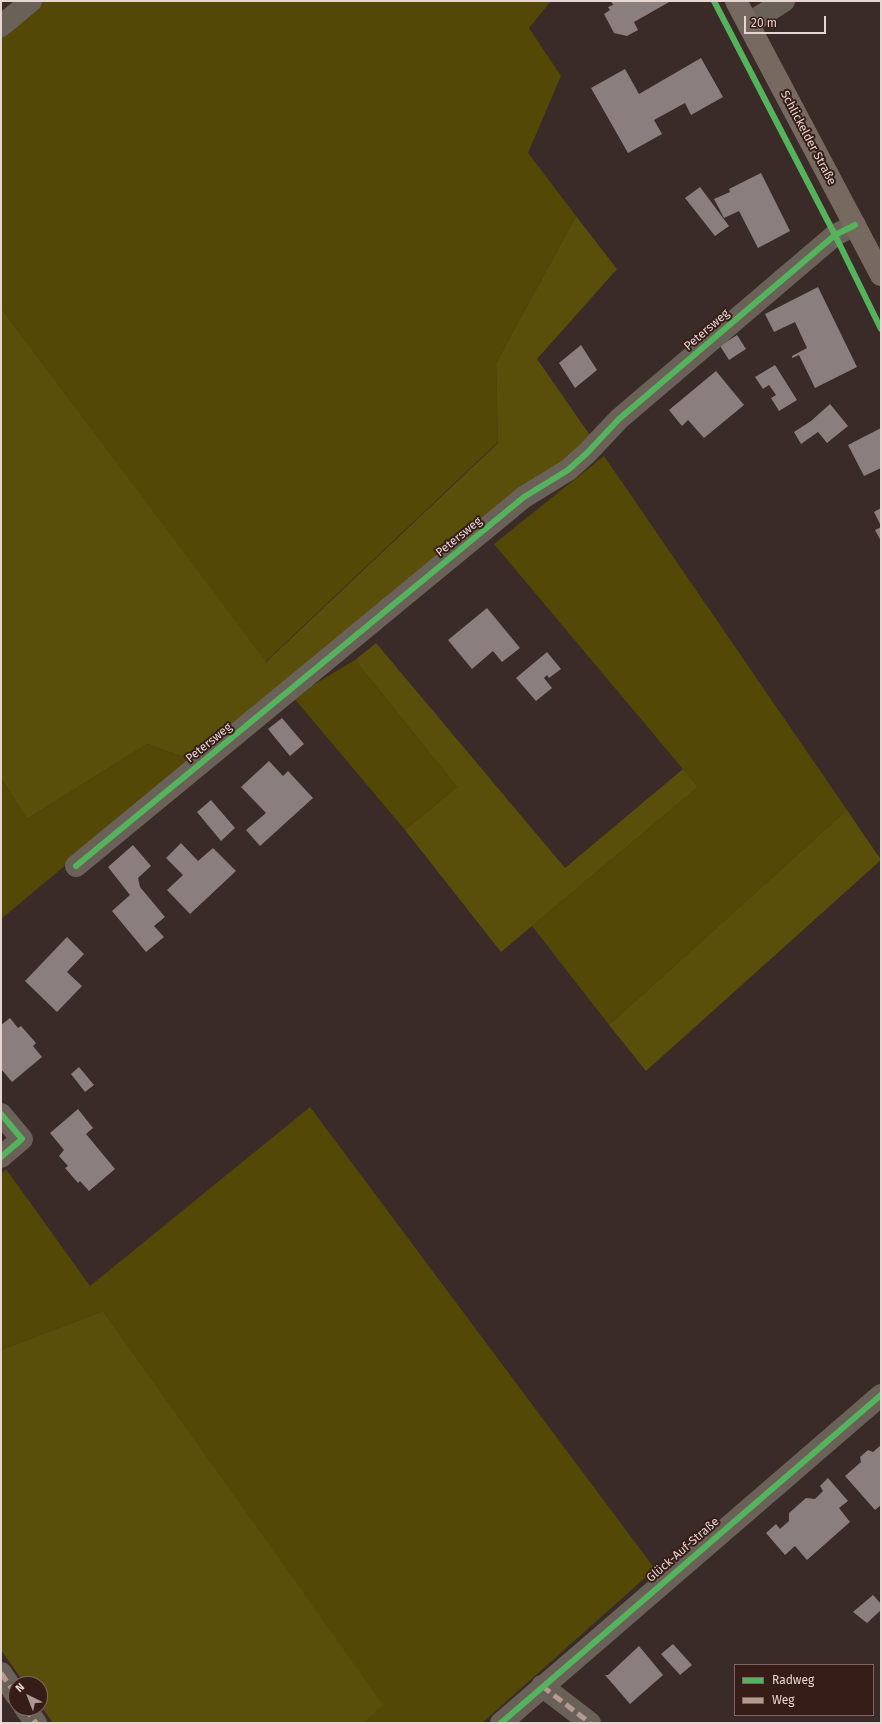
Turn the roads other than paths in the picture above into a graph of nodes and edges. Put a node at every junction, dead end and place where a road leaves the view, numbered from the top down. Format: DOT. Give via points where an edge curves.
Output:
graph roads {
  1 [pos="31,1"];
  2 [pos="736,1"];
  3 [pos="784,1"];
  4 [pos="748,24"];
  5 [pos="1,26"];
  6 [pos="854,225"];
  7 [pos="879,267"];
  8 [pos="76,866"];
  9 [pos="1,1114"];
  10 [pos="1,1157"];
  11 [pos="881,1395"];
  12 [pos="1,1673"];
  13 [pos="8,1683"];
  14 [pos="542,1686"];
  15 [pos="501,1723"];
  16 [pos="590,1723"];
  1 -- 5 [label="street"];
  2 -- 4 [label="main road, Schlickelder Straße"];
  3 -- 4 [label="street"];
  4 -- 6 [label="main road, Schlickelder Straße"];
  6 -- 7 [label="main road, Schlickelder Straße"];
  6 -- 8 [label="street, Petersweg" via="835,235 619,419 568,470 524,497"];
  9 -- 10 [label="street" via="22,1139"];
  11 -- 14 [label="street, Glück-Auf-Straße"];
  12 -- 13 [label="street"];
  14 -- 15 [label="street, Glück-Auf-Straße"];
  14 -- 16 [label="street"];
}
